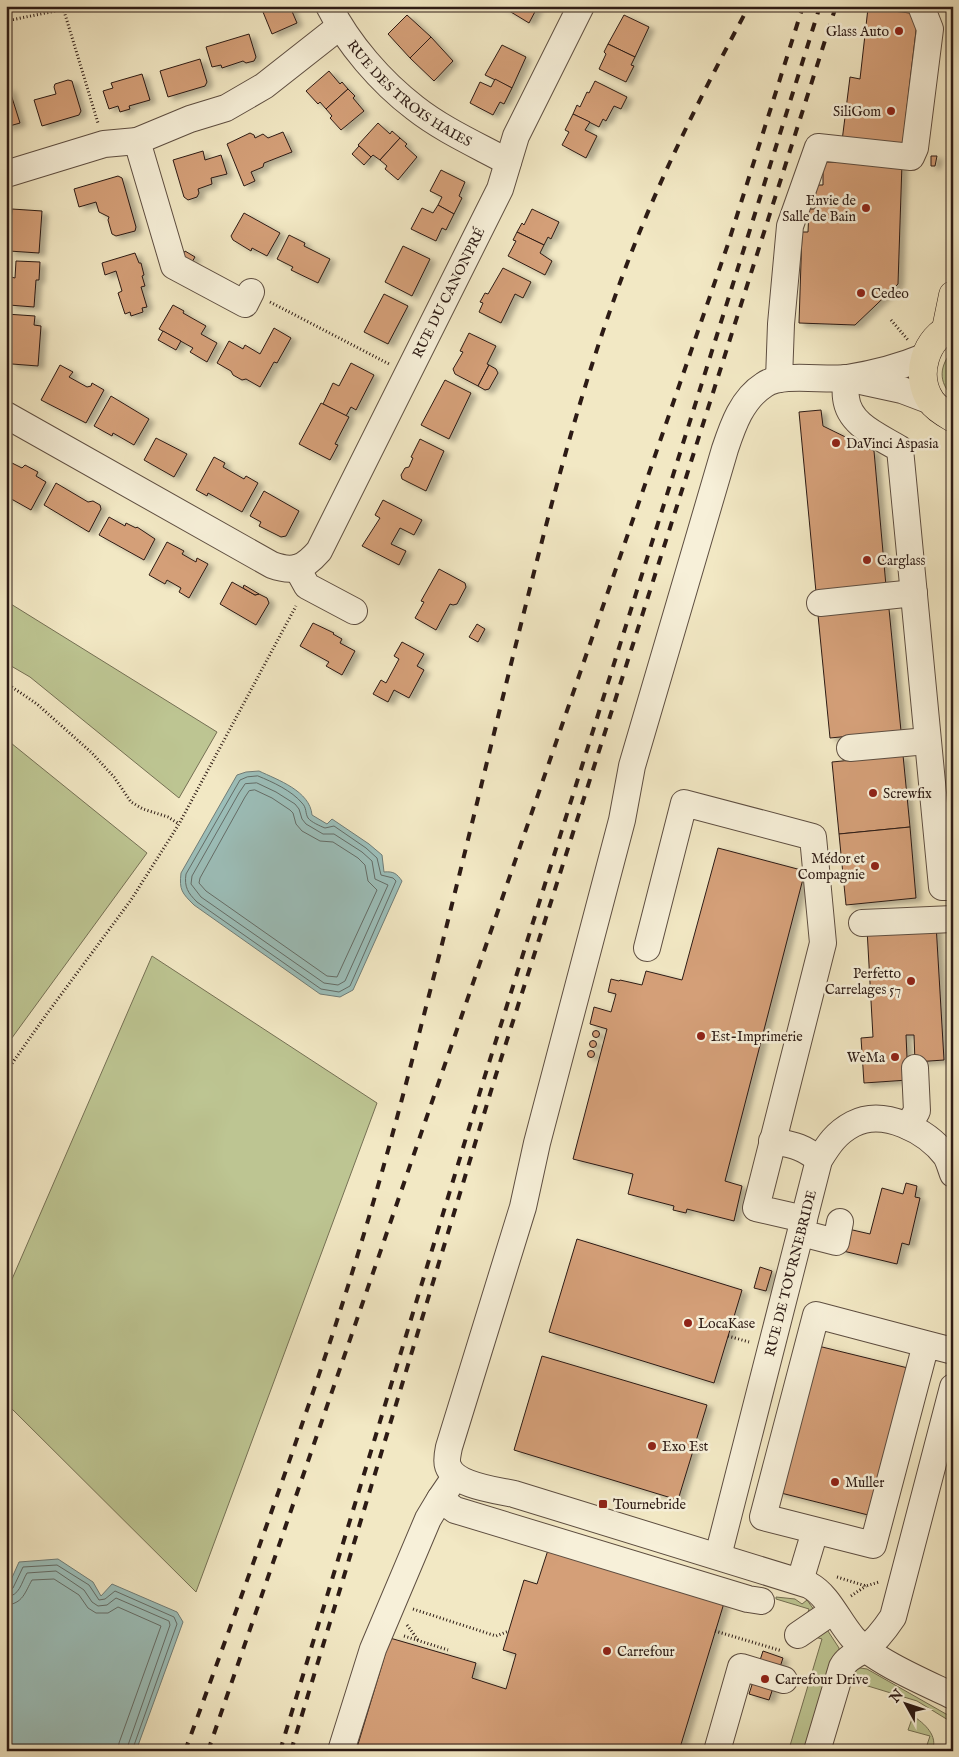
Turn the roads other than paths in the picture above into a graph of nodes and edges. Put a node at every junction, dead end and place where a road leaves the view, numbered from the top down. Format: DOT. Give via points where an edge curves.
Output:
graph roads {
  1 [pos="581,6"];
  2 [pos="921,6"];
  3 [pos="334,16"];
  4 [pos="137,140"];
  5 [pos="508,162"];
  6 [pos="6,174"];
  7 [pos="251,292"];
  8 [pos="953,295"];
  9 [pos="950,328"];
  10 [pos="918,351"];
  11 [pos="846,378"];
  12 [pos="779,379"];
  13 [pos="947,414"];
  14 [pos="6,415"];
  15 [pos="302,577"];
  16 [pos="914,593"];
  17 [pos="820,603"];
  18 [pos="354,611"];
  19 [pos="927,741"];
  20 [pos="850,748"];
  21 [pos="953,887"];
  22 [pos="953,919"];
  23 [pos="862,923"];
  24 [pos="647,948"];
  25 [pos="915,1068"];
  26 [pos="908,1126"];
  27 [pos="772,1141"];
  28 [pos="819,1160"];
  29 [pos="951,1160"];
  30 [pos="840,1222"];
  31 [pos="802,1226"];
  32 [pos="926,1344"];
  33 [pos="953,1351"];
  34 [pos="953,1388"];
  35 [pos="455,1477"];
  36 [pos="440,1499"];
  37 [pos="815,1530"];
  38 [pos="718,1556"];
  39 [pos="800,1581"];
  40 [pos="761,1601"];
  41 [pos="834,1611"];
  42 [pos="791,1644"];
  43 [pos="865,1649"];
  44 [pos="784,1680"];
  45 [pos="953,1696"];
  46 [pos="341,1751"];
  47 [pos="717,1751"];
  48 [pos="816,1751"];
  1 -- 5 [label="street, RUE DU CANONPRÉ" via="516,136"];
  2 -- 12 [label="street" via="930,29 915,148 911,156 818,147 790,226"];
  3 -- 4 [label="street" via="264,86 226,108"];
  3 -- 5 [label="street, RUE DES TROIS HAIES" via="355,48 415,108"];
  4 -- 6 [label="street" via="104,144"];
  4 -- 7 [label="street" via="174,266 245,304"];
  5 -- 15 [label="street, RUE DU CANONPRÉ" via="500,189 319,551"];
  8 -- 9 [label="main road"];
  9 -- 10 [label="main road"];
  10 -- 11 [label="street" via="887,369"];
  10 -- 13 [label="main road" via="923,380"];
  11 -- 12 [label="street"];
  11 -- 13 [label="street" via="888,386"];
  11 -- 16 [label="street" via="846,398 853,417 900,449"];
  12 -- 35 [label="street" via="765,384 750,396 732,426 724,449 632,766 622,820 523,1207 449,1447 447,1465"];
  14 -- 15 [label="street" via="272,565"];
  15 -- 18 [label="street"];
  16 -- 17 [label="street"];
  16 -- 19 [label="street"];
  19 -- 20 [label="street"];
  19 -- 21 [label="street" via="942,887"];
  22 -- 23 [label="street"];
  24 -- 27 [label="street" via="684,803 813,837 823,943"];
  25 -- 26 [label="street" via="916,1111"];
  26 -- 28 [label="street, RUE DE TOURNEBRIDE" via="873,1118 854,1123 832,1138"];
  26 -- 29 [label="street, RUE DE TOURNEBRIDE" via="928,1138"];
  27 -- 28 [label="street" via="800,1147"];
  27 -- 31 [label="street" via="756,1208"];
  28 -- 31 [label="street, RUE DE TOURNEBRIDE"];
  30 -- 31 [label="street" via="836,1242"];
  31 -- 38 [label="street, RUE DE TOURNEBRIDE"];
  32 -- 33 [label="street"];
  32 -- 37 [label="street" via="873,1546"];
  32 -- 37 [label="street" via="816,1315 763,1517"];
  34 -- 43 [label="street" via="893,1616 881,1635"];
  35 -- 36 [label="street"];
  35 -- 38 [label="street"];
  36 -- 40 [label="street" via="455,1510"];
  36 -- 46 [label="street" via="428,1519 373,1649"];
  37 -- 39 [label="street"];
  38 -- 39 [label="street"];
  39 -- 41 [label="street" via="813,1587"];
  41 -- 42 [label="street"];
  41 -- 43 [label="street"];
  43 -- 45 [label="street"];
  43 -- 48 [label="street" via="845,1661 842,1667"];
  44 -- 47 [label="street" via="741,1667"];
}
